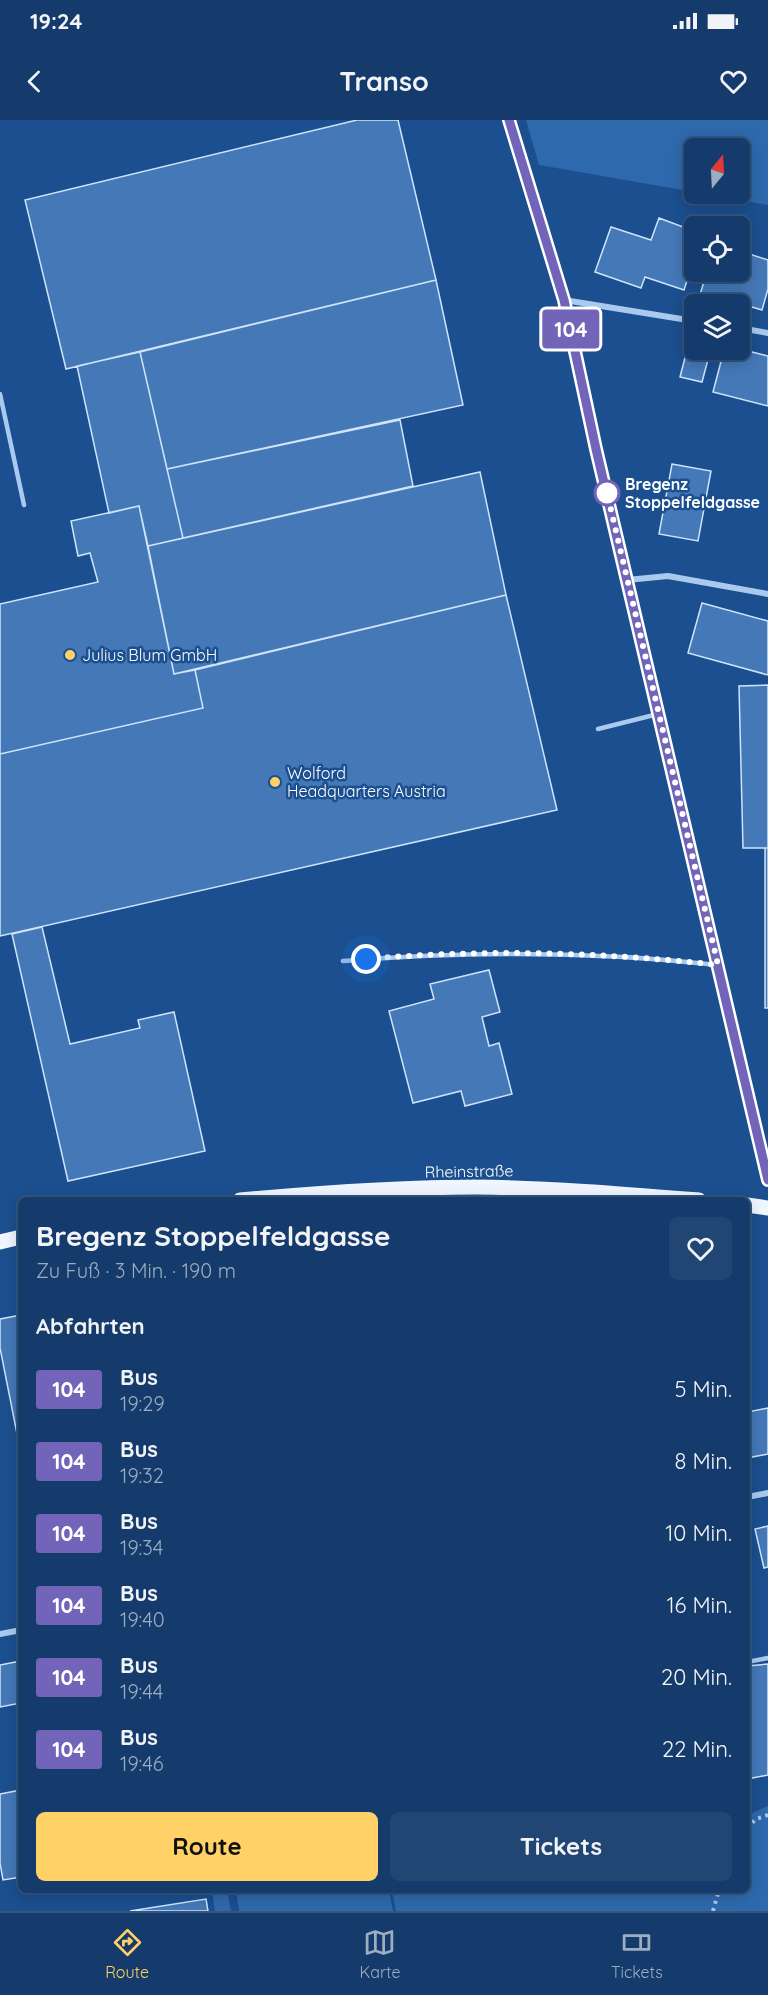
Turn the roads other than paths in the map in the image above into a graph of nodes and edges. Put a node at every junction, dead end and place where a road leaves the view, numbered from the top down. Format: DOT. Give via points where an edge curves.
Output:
graph roads {
  1 [pos="509,120"];
  2 [pos="564,300"];
  3 [pos="684,319"];
  4 [pos="750,330"];
  5 [pos="768,333"];
  6 [pos="0,394"];
  7 [pos="24,505"];
  8 [pos="627,580"];
  9 [pos="768,594"];
  10 [pos="658,714"];
  11 [pos="598,729"];
  12 [pos="343,961"];
  13 [pos="718,965"];
  14 [pos="768,1180"];
  15 [pos="274,1197"];
  16 [pos="664,1197"];
  17 [pos="750,1205"];
  18 [pos="768,1208"];
  19 [pos="18,1238"];
  20 [pos="0,1242"];
  21 [pos="768,1493"];
  22 [pos="750,1496"];
  23 [pos="18,1631"];
  24 [pos="0,1634"];
  25 [pos="768,1658"];
  26 [pos="750,1661"];
  1 -- 2 [label="street"];
  2 -- 3 [label="street"];
  2 -- 8 [label="street"];
  4 -- 5 [label="street"];
  6 -- 7 [label="lane"];
  8 -- 9 [label="street" via="668,576"];
  8 -- 10 [label="street"];
  10 -- 11 [label="lane"];
  10 -- 13 [label="street"];
  12 -- 13 [label="lane" via="412,955 569,954"];
  13 -- 14 [label="street"];
  15 -- 16 [label="main road, Rheinstraße" via="473,1187"];
  17 -- 18 [label="main road"];
  19 -- 20 [label="main road"];
  21 -- 22 [label="street"];
  23 -- 24 [label="street"];
  25 -- 26 [label="lane"];
}
